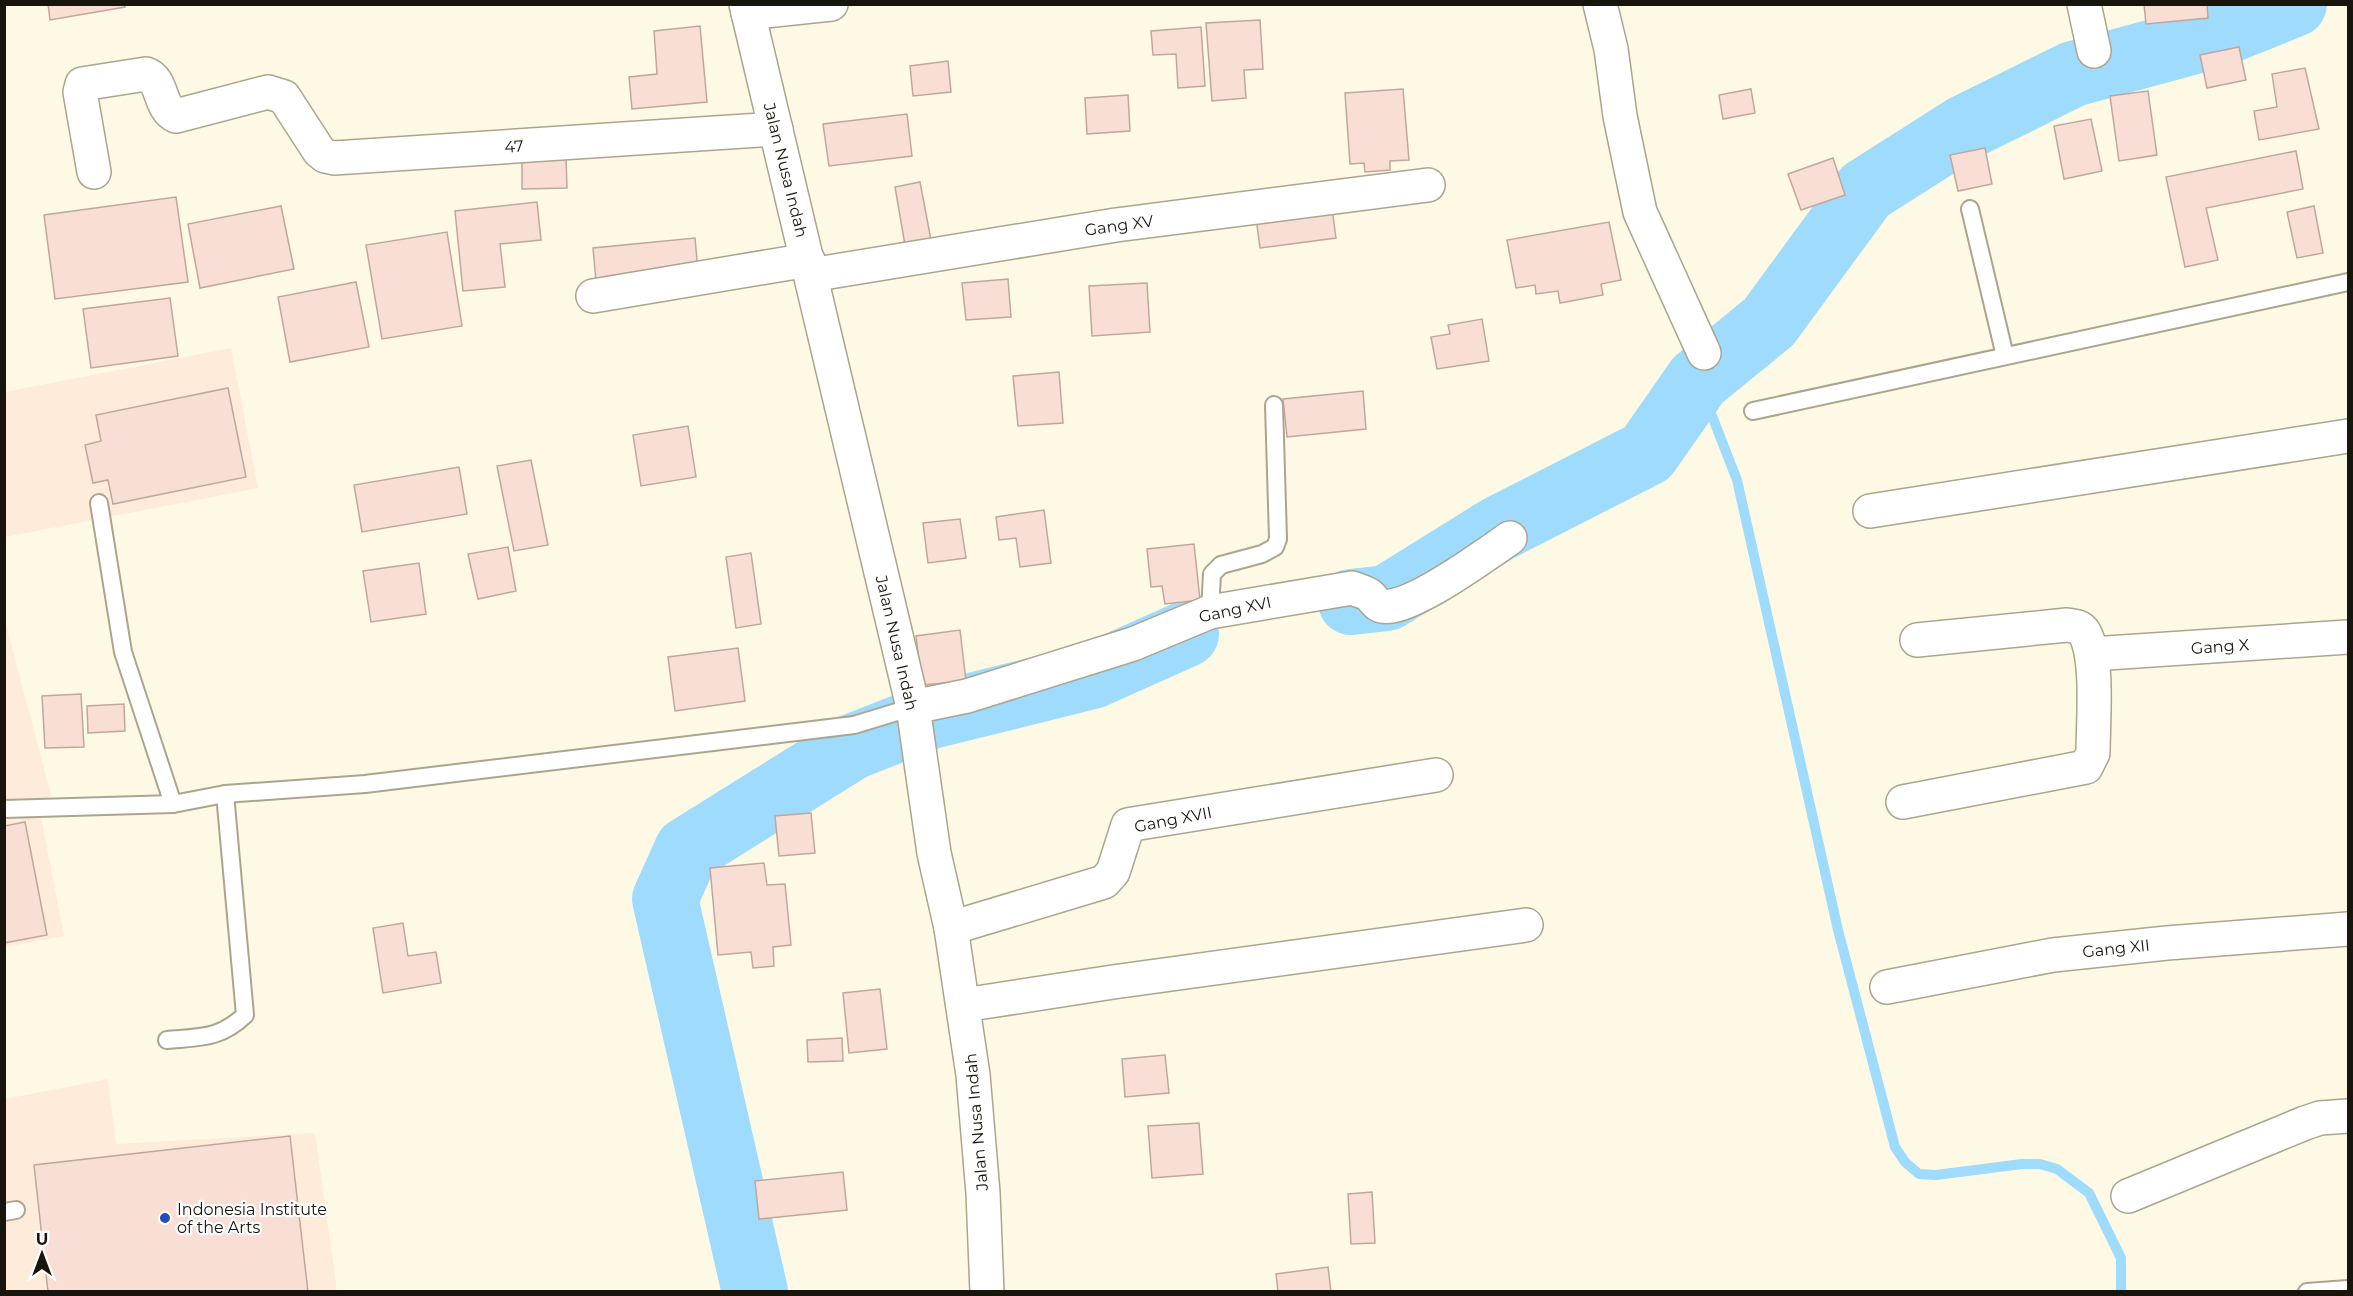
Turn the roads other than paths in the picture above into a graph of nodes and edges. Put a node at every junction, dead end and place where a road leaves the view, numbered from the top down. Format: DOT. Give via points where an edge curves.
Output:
graph roads {
  1 [pos="831,4"];
  2 [pos="1600,4"];
  3 [pos="2084,4"];
  4 [pos="747,9"];
  5 [pos="2094,51"];
  6 [pos="776,129"];
  7 [pos="94,172"];
  8 [pos="1428,185"];
  9 [pos="1970,209"];
  10 [pos="809,267"];
  11 [pos="2349,282"];
  12 [pos="593,296"];
  13 [pos="1704,353"];
  14 [pos="2005,356"];
  15 [pos="1274,405"];
  16 [pos="1753,411"];
  17 [pos="2349,436"];
  18 [pos="99,503"];
  19 [pos="1870,511"];
  20 [pos="1510,538"];
  21 [pos="1210,612"];
  22 [pos="2349,637"];
  23 [pos="1917,640"];
  24 [pos="2092,654"];
  25 [pos="915,722"];
  26 [pos="1436,775"];
  27 [pos="225,794"];
  28 [pos="1903,802"];
  29 [pos="173,804"];
  30 [pos="4,809"];
  31 [pos="1526,925"];
  32 [pos="951,928"];
  33 [pos="2349,929"];
  34 [pos="1887,987"];
  35 [pos="964,1005"];
  36 [pos="167,1040"];
  37 [pos="2349,1116"];
  38 [pos="2128,1196"];
  39 [pos="2349,1288"];
  40 [pos="987,1292"];
  41 [pos="2307,1292"];
  1 -- 4 [label="street"];
  2 -- 13 [label="street" via="1640,212"];
  3 -- 5 [label="street"];
  4 -- 6 [label="street, Jalan Nusa Indah"];
  6 -- 7 [label="street, 47" via="334,158 319,151 284,97 268,92 176,116 169,112 149,74 82,84 80,92"];
  6 -- 10 [label="street, Jalan Nusa Indah"];
  8 -- 10 [label="street, Gang XV"];
  9 -- 14 [label="lane"];
  10 -- 12 [label="street, Gang XV"];
  10 -- 25 [label="street, Jalan Nusa Indah"];
  11 -- 14 [label="lane"];
  14 -- 16 [label="lane"];
  15 -- 21 [label="lane" via="1278,539 1275,547 1262,554 1215,569"];
  17 -- 19 [label="street"];
  18 -- 29 [label="lane" via="123,652"];
  20 -- 21 [label="street, Gang XVI" via="1404,605 1392,607 1352,588"];
  21 -- 25 [label="street, Gang XVI" via="1133,644 968,696"];
  22 -- 24 [label="street, Gang X"];
  23 -- 24 [label="street" via="2067,625 2083,631"];
  24 -- 28 [label="street" via="2093,753 2086,767"];
  25 -- 27 [label="lane" via="854,725 365,784"];
  25 -- 32 [label="street, Jalan Nusa Indah" via="934,853"];
  26 -- 32 [label="street, Gang XVII" via="1128,825 1113,872 1104,882"];
  27 -- 29 [label="lane"];
  27 -- 36 [label="lane" via="245,1015 218,1035"];
  29 -- 30 [label="lane"];
  31 -- 35 [label="street"];
  32 -- 35 [label="street, Jalan Nusa Indah"];
  33 -- 34 [label="street, Gang XII" via="2053,955"];
  35 -- 40 [label="street, Jalan Nusa Indah" via="979,1146"];
  37 -- 38 [label="street" via="2305,1122"];
  39 -- 41 [label="lane"];
}
